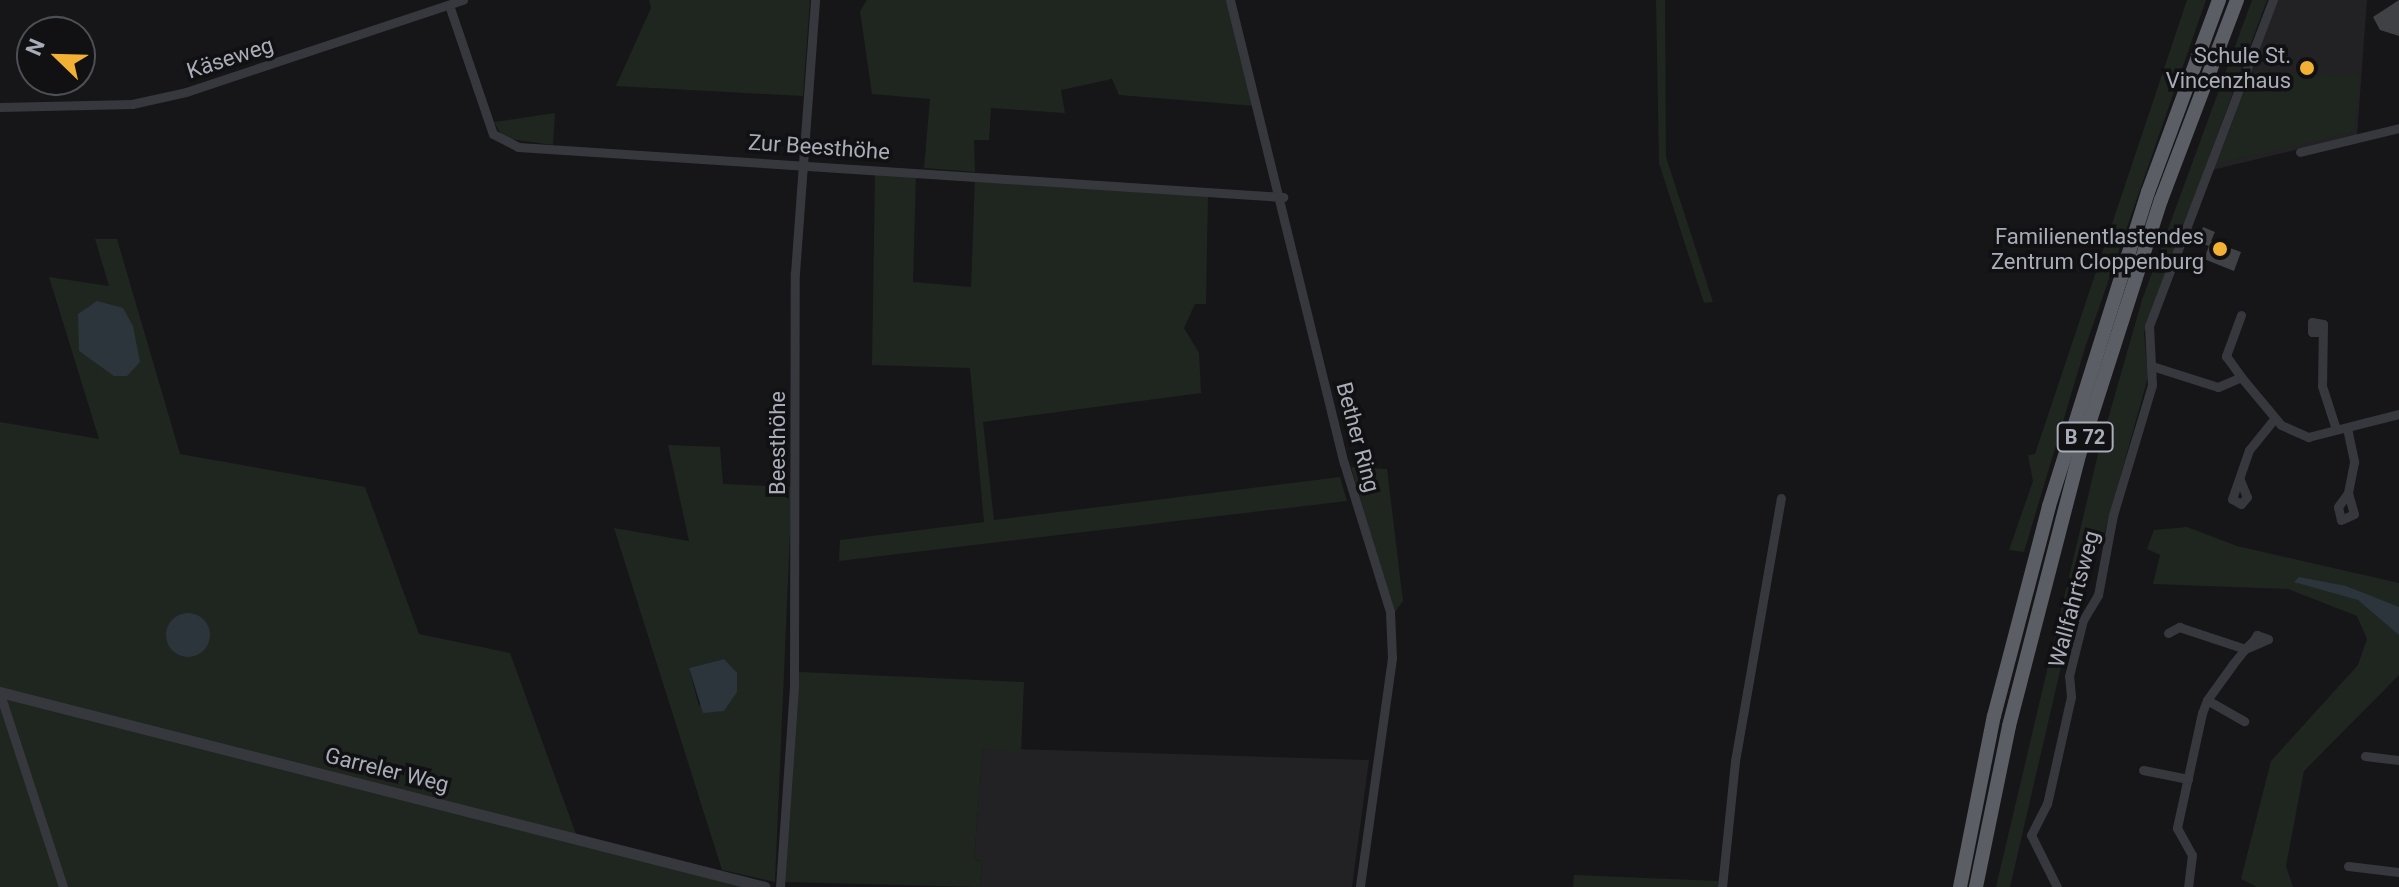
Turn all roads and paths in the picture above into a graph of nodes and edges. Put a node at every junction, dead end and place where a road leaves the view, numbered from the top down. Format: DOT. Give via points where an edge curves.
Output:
graph roads {
  1 [pos="463,0"];
  2 [pos="815,0"];
  3 [pos="1230,0"];
  4 [pos="2219,0"];
  5 [pos="2237,0"];
  6 [pos="2273,0"];
  7 [pos="449,5"];
  8 [pos="0,107"];
  9 [pos="2399,128"];
  10 [pos="2300,152"];
  11 [pos="803,163"];
  12 [pos="1283,197"];
  13 [pos="2241,315"];
  14 [pos="2321,332"];
  15 [pos="2155,367"];
  16 [pos="2241,377"];
  17 [pos="2399,414"];
  18 [pos="2274,419"];
  19 [pos="2347,428"];
  20 [pos="2336,429"];
  21 [pos="2240,480"];
  22 [pos="2348,493"];
  23 [pos="1781,498"];
  24 [pos="2168,633"];
  25 [pos="0,693"];
  26 [pos="2207,700"];
  27 [pos="2244,721"];
  28 [pos="2365,756"];
  29 [pos="2399,760"];
  30 [pos="2143,770"];
  31 [pos="2188,779"];
  32 [pos="2348,866"];
  33 [pos="2399,872"];
  34 [pos="63,887"];
  35 [pos="765,887"];
  36 [pos="780,887"];
  37 [pos="1360,887"];
  38 [pos="1722,887"];
  39 [pos="1960,887"];
  40 [pos="1976,887"];
  41 [pos="2057,887"];
  42 [pos="2188,887"];
  1 -- 7 [label="street, Käseweg"];
  2 -- 11 [label="street, Beesthöhe"];
  3 -- 12 [label="street, Bether Ring"];
  4 -- 39 [label="highway, B 72" via="2143,207 2049,506 1994,716"];
  5 -- 40 [label="highway, B 72" via="2161,200 2079,455 2009,726"];
  6 -- 15 [label="street, Wallfahrtsweg" via="2149,326"];
  7 -- 8 [label="street, Käseweg" via="186,92 132,104"];
  7 -- 11 [label="street, Zur Beesthöhe" via="501,143"];
  9 -- 10 [label="street"];
  11 -- 12 [label="street, Zur Beesthöhe"];
  11 -- 36 [label="street, Beesthöhe" via="795,273 794,687"];
  12 -- 37 [label="street, Bether Ring" via="1344,463 1390,612 1392,658"];
  13 -- 16 [label="street" via="2226,356"];
  14 -- 20 [label="street" via="2322,386"];
  15 -- 16 [label="street" via="2218,387"];
  15 -- 41 [label="street, Wallfahrtsweg" via="2113,515 2098,595 2083,620 2069,676 2071,697 2047,804 2031,835"];
  16 -- 18 [label="street"];
  17 -- 19 [label="street"];
  18 -- 20 [label="street" via="2308,437"];
  18 -- 21 [label="street" via="2249,450"];
  19 -- 20 [label="street"];
  19 -- 22 [label="street" via="2354,462"];
  23 -- 38 [label="street" via="1735,761"];
  24 -- 26 [label="street" via="2179,627 2245,649"];
  25 -- 34 [label="street"];
  25 -- 35 [label="street, Garreler Weg"];
  26 -- 27 [label="street"];
  26 -- 31 [label="street"];
  28 -- 29 [label="street"];
  30 -- 31 [label="street"];
  31 -- 42 [label="street" via="2177,828 2192,855"];
  32 -- 33 [label="street"];
}
